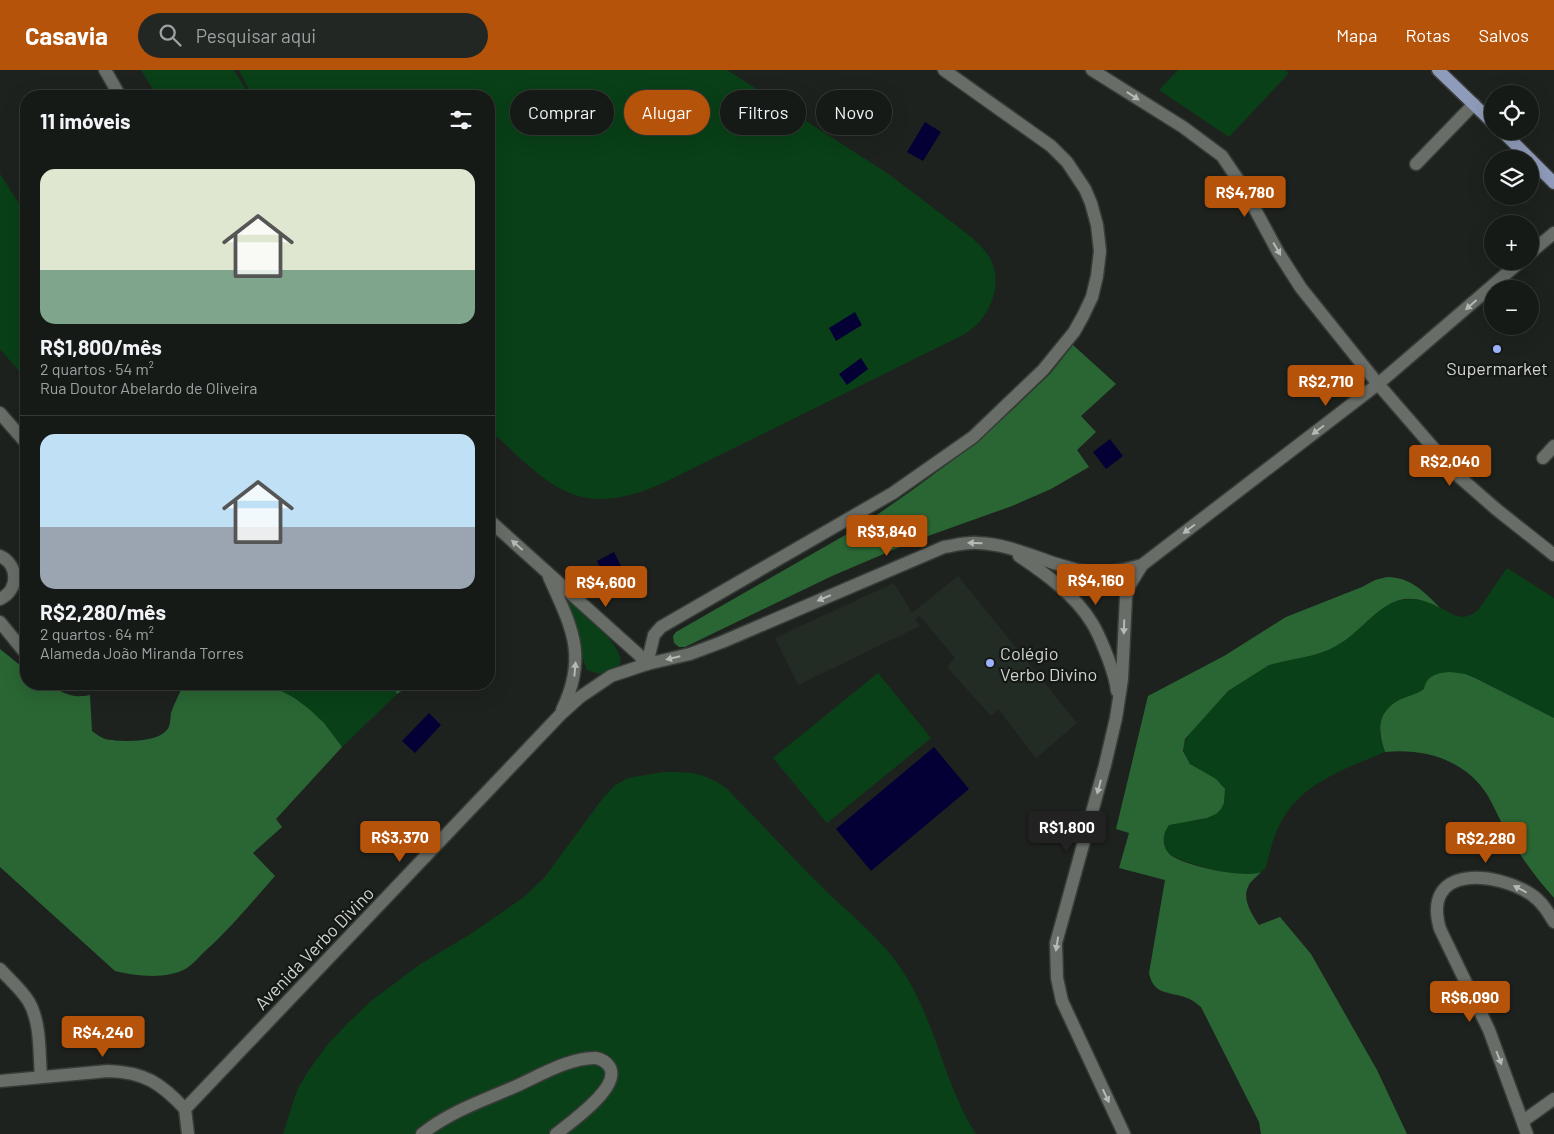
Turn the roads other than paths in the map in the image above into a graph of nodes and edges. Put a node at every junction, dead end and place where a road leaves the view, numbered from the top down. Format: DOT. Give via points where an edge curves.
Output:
graph roads {
  1 [pos="105,70"];
  2 [pos="944,70"];
  3 [pos="1092,70"];
  4 [pos="1442,71"];
  5 [pos="117,90"];
  6 [pos="1474,104"];
  7 [pos="1484,114"];
  8 [pos="1511,140"];
  9 [pos="1521,150"];
  10 [pos="1416,164"];
  11 [pos="1539,168"];
  12 [pos="1554,183"];
  13 [pos="1554,233"];
  14 [pos="1539,246"];
  15 [pos="1511,270"];
  16 [pos="1378,384"];
  17 [pos="0,413"];
  18 [pos="20,436"];
  19 [pos="1554,446"];
  20 [pos="1543,458"];
  21 [pos="495,525"];
  22 [pos="1008,548"];
  23 [pos="1554,555"];
  24 [pos="0,556"];
  25 [pos="1142,565"];
  26 [pos="546,570"];
  27 [pos="0,598"];
  28 [pos="0,622"];
  29 [pos="20,647"];
  30 [pos="647,664"];
  31 [pos="1118,706"];
  32 [pos="560,715"];
  33 [pos="1554,922"];
  34 [pos="0,970"];
  35 [pos="41,1077"];
  36 [pos="0,1081"];
  37 [pos="1554,1098"];
  38 [pos="185,1109"];
  39 [pos="1523,1121"];
  40 [pos="188,1134"];
  41 [pos="422,1134"];
  42 [pos="556,1134"];
  43 [pos="1124,1134"];
  44 [pos="1527,1134"];
  1 -- 5 [label="street"];
  2 -- 30 [label="street" via="1051,146 1085,188 1097,225 1100,251 1092,296 1083,316 1043,370 973,437 892,493 661,627 654,635"];
  3 -- 16 [label="street, one-way" via="1183,127 1222,156 1301,288"];
  4 -- 6 [label="main road"];
  6 -- 7 [label="main road"];
  6 -- 10 [label="street"];
  8 -- 9 [label="main road"];
  11 -- 12 [label="main road"];
  13 -- 14 [label="street"];
  15 -- 16 [label="street, one-way"];
  16 -- 23 [label="street" via="1456,474"];
  16 -- 25 [label="street, one-way"];
  17 -- 18 [label="street"];
  19 -- 20 [label="street"];
  26 -- 21 [label="street, one-way"];
  22 -- 25 [label="street, Avenida Verbo Divino" via="1078,570 1110,572"];
  22 -- 30 [label="street, Avenida Verbo Divino, one-way" via="979,543 944,547 722,642 690,654"];
  22 -- 31 [label="street" via="1049,578 1092,623 1111,668"];
  24 -- 27 [label="street" via="9,563 15,577 10,591"];
  25 -- 31 [label="street, one-way" via="1126,597"];
  26 -- 30 [label="street"];
  32 -- 26 [label="street, one-way" via="572,690 575,650 568,619"];
  28 -- 29 [label="street"];
  30 -- 32 [label="street, Avenida Verbo Divino" via="611,676"];
  31 -- 43 [label="street, one-way" via="1056,943 1055,961 1062,1001"];
  32 -- 38 [label="street, Avenida Verbo Divino"];
  33 -- 39 [label="street, one-way" via="1534,896 1507,882 1480,878 1459,880 1444,889 1437,903 1440,929 1489,1030"];
  34 -- 35 [label="street" via="24,994 32,1008"];
  35 -- 36 [label="street"];
  35 -- 38 [label="street" via="108,1072 138,1075 164,1088"];
  37 -- 39 [label="street"];
  38 -- 40 [label="street"];
  39 -- 44 [label="street"];
  41 -- 42 [label="street" via="450,1115 547,1072 581,1060 598,1058 606,1063 611,1069 611,1076 599,1098"];
}
